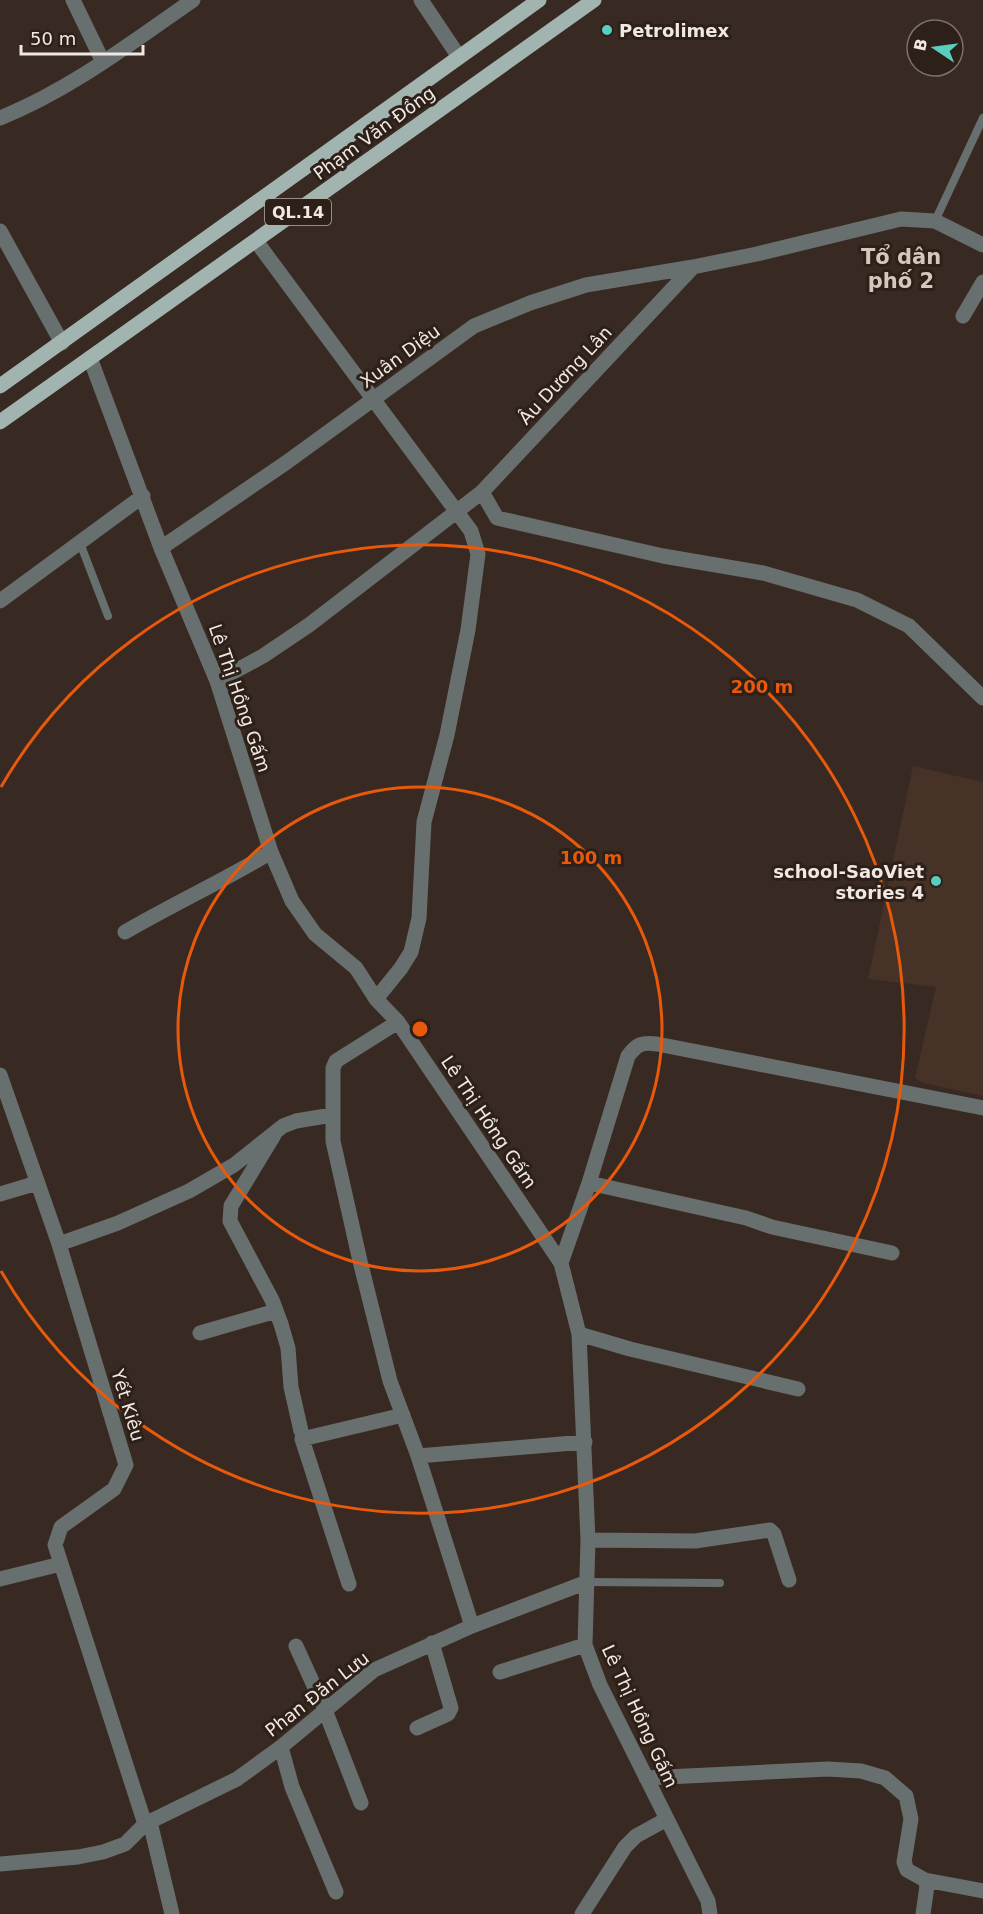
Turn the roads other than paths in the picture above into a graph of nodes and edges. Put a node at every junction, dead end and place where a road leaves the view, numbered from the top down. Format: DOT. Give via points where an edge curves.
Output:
graph roads {
  1 [pos="73,0"];
  2 [pos="193,0"];
  3 [pos="421,0"];
  4 [pos="539,0"];
  5 [pos="594,0"];
  6 [pos="576,5"];
  7 [pos="459,57"];
  8 [pos="103,62"];
  9 [pos="0,118"];
  10 [pos="983,118"];
  11 [pos="935,221"];
  12 [pos="0,231"];
  13 [pos="256,241"];
  14 [pos="983,245"];
  15 [pos="693,267"];
  16 [pos="983,282"];
  17 [pos="963,316"];
  18 [pos="62,343"];
  19 [pos="90,358"];
  20 [pos="0,386"];
  21 [pos="373,400"];
  22 [pos="0,422"];
  23 [pos="482,492"];
  24 [pos="143,496"];
  25 [pos="456,513"];
  26 [pos="80,543"];
  27 [pos="161,548"];
  28 [pos="0,601"];
  29 [pos="108,616"];
  30 [pos="217,681"];
  31 [pos="983,698"];
  32 [pos="271,852"];
  33 [pos="125,932"];
  34 [pos="375,999"];
  35 [pos="398,1023"];
  36 [pos="0,1075"];
  37 [pos="983,1108"];
  38 [pos="332,1115"];
  39 [pos="274,1135"];
  40 [pos="37,1182"];
  41 [pos="589,1183"];
  42 [pos="0,1194"];
  43 [pos="59,1244"];
  44 [pos="892,1253"];
  45 [pos="561,1263"];
  46 [pos="276,1311"];
  47 [pos="200,1333"];
  48 [pos="579,1334"];
  49 [pos="798,1389"];
  50 [pos="403,1415"];
  51 [pos="302,1431"];
  52 [pos="585,1442"];
  53 [pos="418,1455"];
  54 [pos="588,1540"];
  55 [pos="61,1564"];
  56 [pos="0,1579"];
  57 [pos="789,1580"];
  58 [pos="587,1582"];
  59 [pos="720,1582"];
  60 [pos="349,1584"];
  61 [pos="472,1626"];
  62 [pos="432,1643"];
  63 [pos="585,1645"];
  64 [pos="296,1646"];
  65 [pos="500,1672"];
  66 [pos="325,1710"];
  67 [pos="417,1728"];
  68 [pos="281,1747"];
  69 [pos="646,1778"];
  70 [pos="361,1803"];
  71 [pos="667,1819"];
  72 [pos="147,1823"];
  73 [pos="0,1864"];
  74 [pos="925,1880"];
  75 [pos="983,1891"];
  76 [pos="336,1892"];
  77 [pos="924,1907"];
  78 [pos="172,1914"];
  79 [pos="582,1914"];
  80 [pos="710,1914"];
  1 -- 8 [label="street"];
  2 -- 8 [label="street"];
  3 -- 7 [label="street"];
  4 -- 7 [label="main road, Phạm Văn Đồng / QL.14"];
  5 -- 6 [label="main road, Phạm Văn Đồng / QL.14"];
  6 -- 13 [label="main road, Phạm Văn Đồng / QL.14"];
  7 -- 18 [label="main road, Phạm Văn Đồng / QL.14"];
  8 -- 9 [label="street" via="44,99"];
  10 -- 11 [label="lane"];
  11 -- 14 [label="street"];
  11 -- 15 [label="street" via="901,219"];
  12 -- 18 [label="street"];
  13 -- 19 [label="main road, Phạm Văn Đồng / QL.14"];
  13 -- 21 [label="street"];
  15 -- 21 [label="street, Xuân Diệu" via="586,285 474,326"];
  15 -- 23 [label="street, Âu Dương Lân"];
  16 -- 17 [label="street"];
  18 -- 20 [label="main road, Phạm Văn Đồng / QL.14"];
  19 -- 22 [label="main road, Phạm Văn Đồng / QL.14"];
  19 -- 24 [label="street, Lê Thị Hồng Gấm"];
  21 -- 25 [label="street"];
  21 -- 27 [label="street, Xuân Diệu"];
  23 -- 25 [label="street, Âu Dương Lân"];
  23 -- 31 [label="street" via="497,518 663,556 763,573 856,600 909,626"];
  24 -- 26 [label="street"];
  24 -- 27 [label="street, Lê Thị Hồng Gấm"];
  25 -- 30 [label="street, Âu Dương Lân" via="309,625"];
  25 -- 34 [label="street" via="471,531 478,554 468,630 424,822 419,918 411,952"];
  26 -- 28 [label="street"];
  26 -- 29 [label="lane"];
  27 -- 30 [label="street, Lê Thị Hồng Gấm"];
  30 -- 32 [label="street, Lê Thị Hồng Gấm"];
  32 -- 33 [label="street"];
  32 -- 34 [label="street, Lê Thị Hồng Gấm" via="292,902 315,934 356,968"];
  34 -- 35 [label="street, Lê Thị Hồng Gấm"];
  35 -- 38 [label="street" via="336,1061"];
  35 -- 45 [label="street, Lê Thị Hồng Gấm"];
  36 -- 40 [label="street, Yết Kiêu"];
  37 -- 41 [label="street" via="645,1043 635,1046 628,1056"];
  38 -- 39 [label="street" via="290,1123"];
  38 -- 50 [label="street" via="333,1141 360,1261 390,1381"];
  39 -- 43 [label="street" via="234,1165 189,1191"];
  39 -- 46 [label="street" via="231,1206 230,1221"];
  40 -- 42 [label="street"];
  40 -- 43 [label="street, Yết Kiêu"];
  41 -- 44 [label="street"];
  41 -- 45 [label="street"];
  43 -- 55 [label="street, Yết Kiêu" via="126,1465 114,1489 61,1527 55,1545"];
  45 -- 48 [label="street, Lê Thị Hồng Gấm"];
  46 -- 47 [label="street"];
  46 -- 51 [label="street" via="288,1348 291,1387"];
  48 -- 49 [label="street"];
  48 -- 52 [label="street, Lê Thị Hồng Gấm"];
  50 -- 53 [label="street"];
  50 -- 60 [label="street" via="302,1439"];
  52 -- 53 [label="street"];
  52 -- 54 [label="street, Lê Thị Hồng Gấm"];
  53 -- 61 [label="street"];
  54 -- 57 [label="street" via="695,1541 770,1530"];
  54 -- 58 [label="street, Lê Thị Hồng Gấm"];
  55 -- 56 [label="street"];
  55 -- 72 [label="street, Yết Kiêu"];
  58 -- 59 [label="lane"];
  58 -- 61 [label="street, Phan Đăn Lưu"];
  58 -- 63 [label="street, Lê Thị Hồng Gấm"];
  61 -- 62 [label="street, Phan Đăn Lưu"];
  62 -- 66 [label="street, Phan Đăn Lưu" via="374,1670"];
  62 -- 67 [label="street" via="451,1708 448,1714"];
  63 -- 65 [label="street"];
  63 -- 69 [label="street, Lê Thị Hồng Gấm" via="600,1685"];
  64 -- 66 [label="street"];
  66 -- 68 [label="street, Phan Đăn Lưu"];
  66 -- 70 [label="street"];
  68 -- 72 [label="street, Phan Đăn Lưu" via="237,1779"];
  68 -- 76 [label="street" via="292,1787"];
  69 -- 71 [label="street, Lê Thị Hồng Gấm"];
  69 -- 74 [label="street" via="828,1769 861,1771 885,1778 906,1796 911,1819 904,1862 907,1870"];
  71 -- 79 [label="street" via="636,1836 625,1847"];
  71 -- 80 [label="street, Lê Thị Hồng Gấm" via="708,1901"];
  72 -- 73 [label="street, Phan Đăn Lưu" via="124,1844 103,1852"];
  72 -- 78 [label="street, Yết Kiêu"];
  74 -- 75 [label="street"];
  74 -- 77 [label="street"];
}
